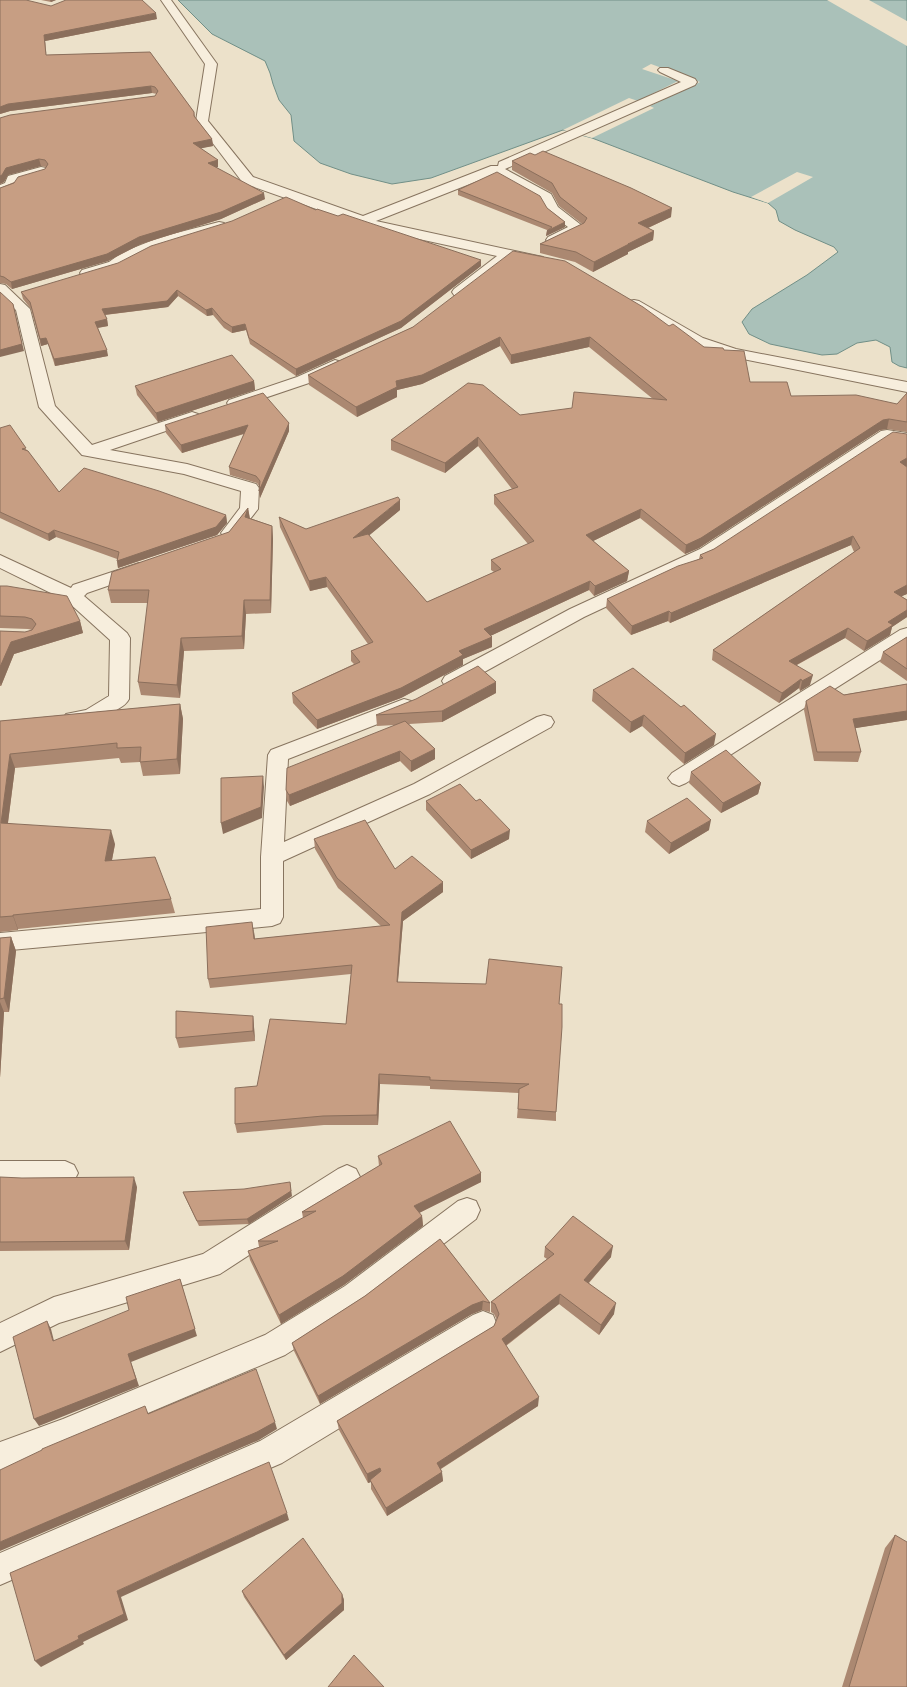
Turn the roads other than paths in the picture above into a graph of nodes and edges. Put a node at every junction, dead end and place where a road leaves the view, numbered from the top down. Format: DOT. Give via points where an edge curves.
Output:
graph roads {
  1 [pos="166,0"];
  2 [pos="664,70"];
  3 [pos="496,169"];
  4 [pos="41,171"];
  5 [pos="0,190"];
  6 [pos="290,195"];
  7 [pos="272,204"];
  8 [pos="234,221"];
  9 [pos="362,221"];
  10 [pos="514,255"];
  11 [pos="549,262"];
  12 [pos="77,276"];
  13 [pos="11,292"];
  14 [pos="624,298"];
  15 [pos="449,300"];
  16 [pos="352,358"];
  17 [pos="907,387"];
  18 [pos="907,438"];
  19 [pos="88,452"];
  20 [pos="216,543"];
  21 [pos="0,560"];
  22 [pos="156,563"];
  23 [pos="74,597"];
  24 [pos="907,634"];
  25 [pos="53,720"];
  26 [pos="544,722"];
  27 [pos="679,778"];
  28 [pos="272,857"];
  29 [pos="0,942"];
  30 [pos="0,1173"];
  31 [pos="66,1173"];
  32 [pos="347,1177"];
  33 [pos="467,1210"];
  34 [pos="483,1326"];
  35 [pos="0,1338"];
  36 [pos="0,1457"];
  37 [pos="0,1569"];
  1 -- 6 [label="street" via="211,64 202,121 248,180"];
  2 -- 3 [label="street" via="691,82"];
  3 -- 9 [label="street"];
  3 -- 10 [label="street" via="546,197 553,209 578,228"];
  4 -- 5 [label="street" via="13,179 10,185"];
  6 -- 7 [label="street"];
  6 -- 9 [label="street"];
  8 -- 12 [label="street" via="166,240 128,255 114,265"];
  9 -- 10 [label="street"];
  10 -- 11 [label="street"];
  10 -- 15 [label="street"];
  13 -- 19 [label="street" via="24,309 47,407"];
  14 -- 17 [label="street" via="698,341 733,353"];
  16 -- 19 [label="street" via="303,380"];
  18 -- 28 [label="street" via="887,435 706,553 577,613 409,704 278,755"];
  19 -- 20 [label="street" via="187,469 250,488 249,509 224,540"];
  21 -- 23 [label="street"];
  22 -- 23 [label="street" via="80,589"];
  23 -- 25 [label="street" via="120,638 119,699 91,717"];
  24 -- 27 [label="street"];
  26 -- 28 [label="street" via="422,789"];
  28 -- 29 [label="street" via="272,917"];
  30 -- 31 [label="street"];
  32 -- 35 [label="street" via="210,1265 54,1311"];
  33 -- 36 [label="street" via="355,1295 275,1345 63,1434"];
  34 -- 37 [label="street" via="271,1452"];
}
